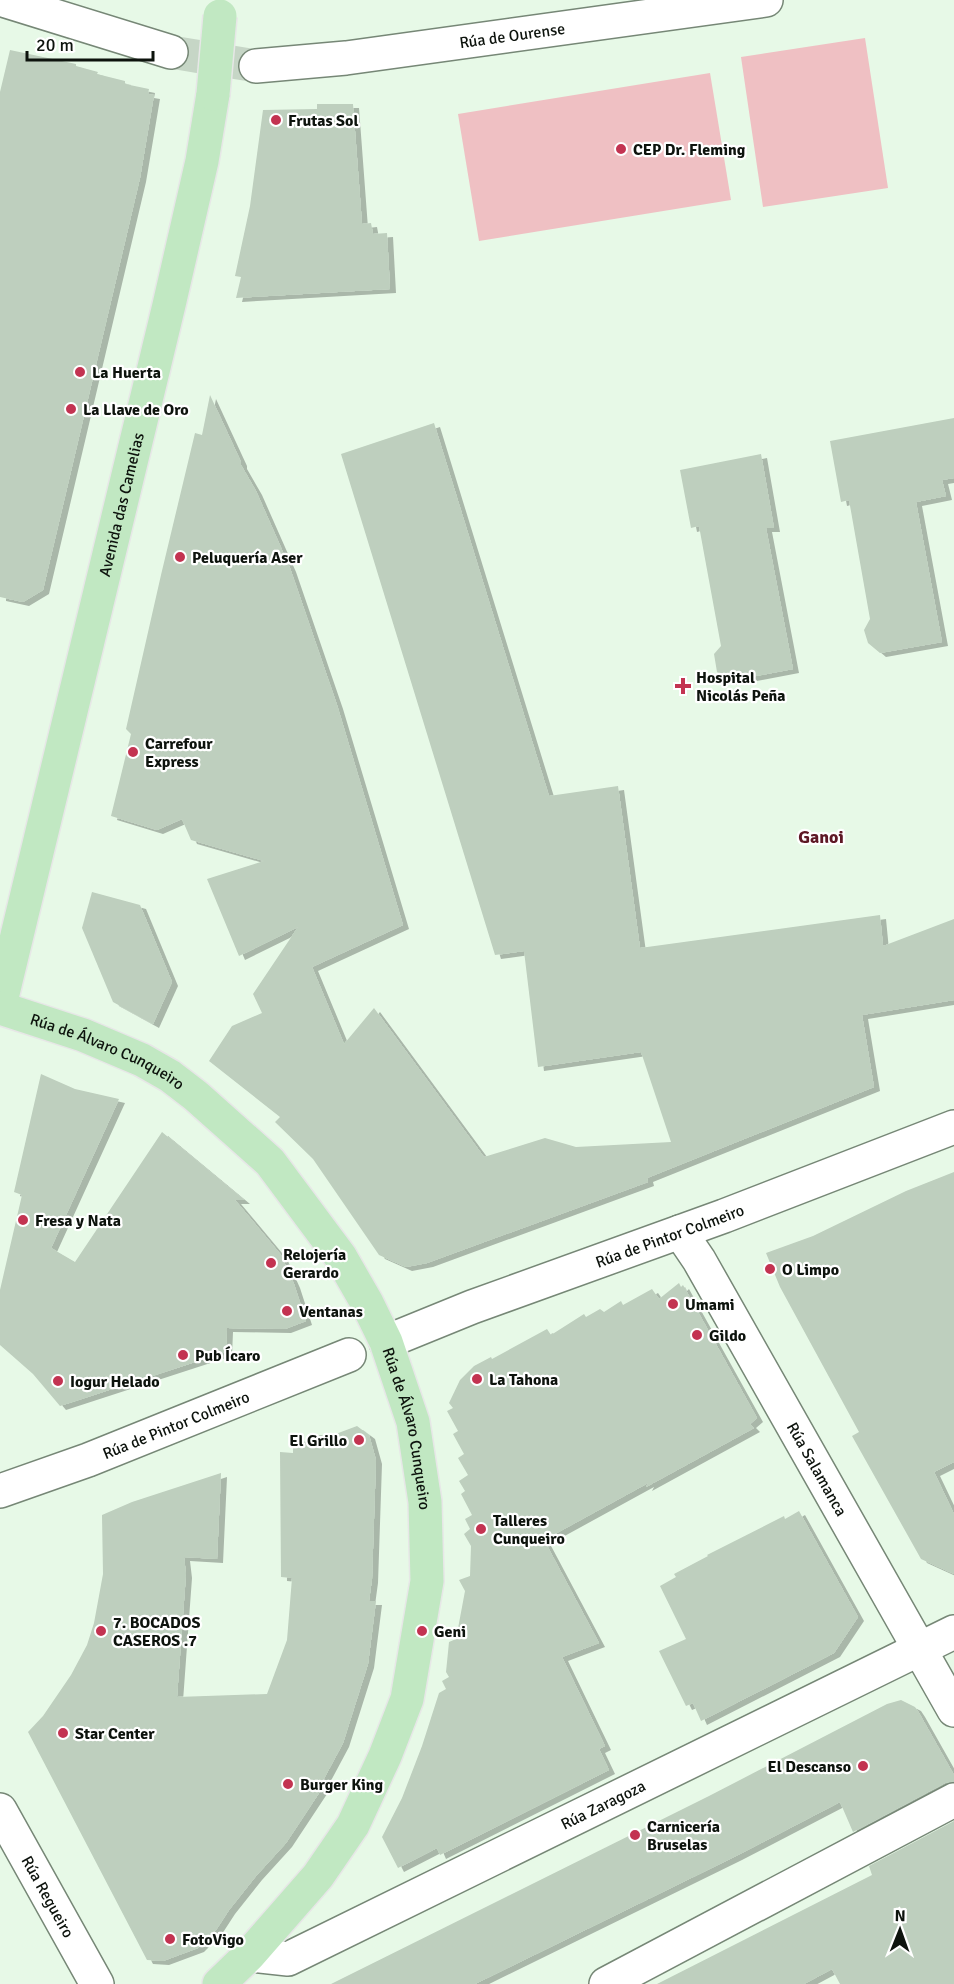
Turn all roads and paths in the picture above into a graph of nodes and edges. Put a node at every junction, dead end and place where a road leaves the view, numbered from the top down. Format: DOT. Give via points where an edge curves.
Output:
graph roads {
  1 [pos="3,0"];
  2 [pos="766,0"];
  3 [pos="221,8"];
  4 [pos="171,52"];
  5 [pos="256,66"];
  6 [pos="0,1007"];
  7 [pos="954,1127"];
  8 [pos="680,1232"];
  9 [pos="386,1342"];
  10 [pos="349,1355"];
  11 [pos="0,1491"];
  12 [pos="954,1632"];
  13 [pos="920,1649"];
  14 [pos="954,1710"];
  15 [pos="954,1800"];
  16 [pos="0,1810"];
  17 [pos="249,1955"];
  18 [pos="97,1984"];
  19 [pos="219,1984"];
  20 [pos="606,1984"];
  1 -- 4 [label="street"];
  2 -- 5 [label="street, Rúa de Ourense" via="346,58"];
  3 -- 6 [label="main road, Avenida das Camelias, bridge" via="202,160 170,305"];
  6 -- 9 [label="main road, Rúa de Álvaro Cunqueiro" via="142,1060 170,1076 239,1133 270,1162 334,1248"];
  7 -- 8 [label="street, Rúa de Pintor Colmeiro"];
  8 -- 9 [label="street, Rúa de Pintor Colmeiro"];
  8 -- 13 [label="street, Rúa Salamanca"];
  9 -- 17 [label="main road, Rúa de Álvaro Cunqueiro" via="413,1422 425,1502 427,1581 407,1699 352,1825 318,1876"];
  10 -- 11 [label="street, Rúa de Pintor Colmeiro"];
  12 -- 13 [label="street, Rúa Zaragoza"];
  13 -- 14 [label="street, Rúa Salamanca"];
  13 -- 17 [label="street, Rúa Zaragoza" via="288,1959"];
  15 -- 20 [label="street"];
  16 -- 18 [label="street, Rúa Regueiro"];
  17 -- 19 [label="main road, Rúa de Álvaro Cunqueiro"];
}
